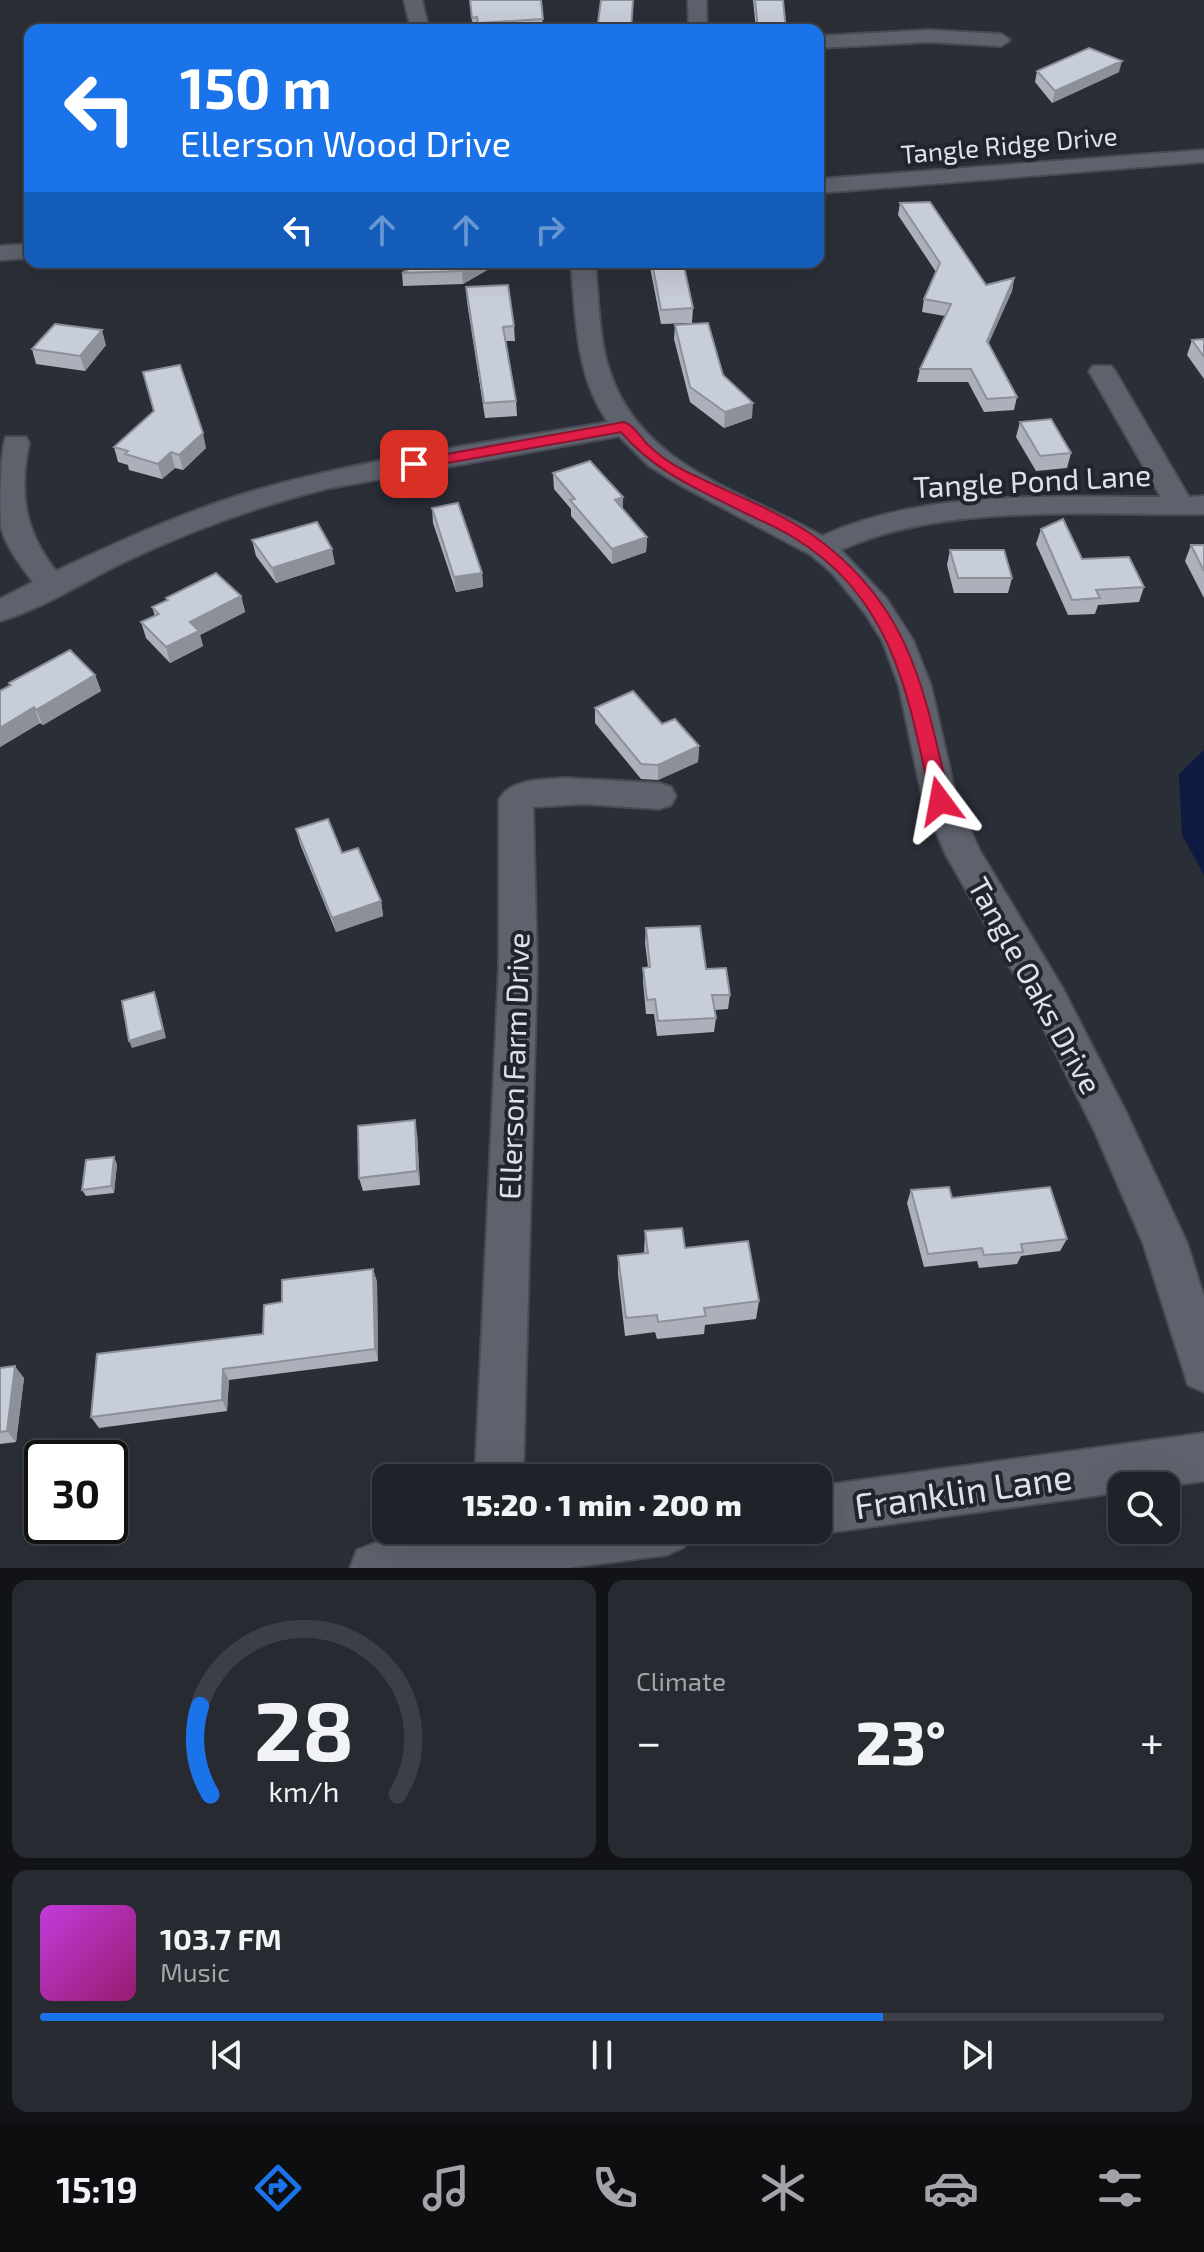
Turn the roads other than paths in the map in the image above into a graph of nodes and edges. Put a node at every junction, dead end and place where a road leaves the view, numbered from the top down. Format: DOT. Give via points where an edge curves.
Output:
graph roads {
  1 [pos="413,0"];
  2 [pos="697,0"];
  3 [pos="419,24"];
  4 [pos="698,24"];
  5 [pos="1001,40"];
  6 [pos="824,42"];
  7 [pos="1204,156"];
  8 [pos="824,186"];
  9 [pos="24,251"];
  10 [pos="0,253"];
  11 [pos="584,268"];
  12 [pos="1102,371"];
  13 [pos="624,427"];
  14 [pos="16,443"];
  15 [pos="1192,506"];
  16 [pos="821,548"];
  17 [pos="51,585"];
  18 [pos="0,611"];
  19 [pos="659,796"];
  20 [pos="1204,1369"];
  21 [pos="1204,1457"];
  22 [pos="500,1464"];
  23 [pos="832,1508"];
  24 [pos="549,1544"];
  25 [pos="498,1550"];
  26 [pos="375,1568"];
  1 -- 3 [label="street"];
  2 -- 4 [label="street"];
  5 -- 6 [label="street" via="929,36"];
  7 -- 8 [label="street, Tangle Ridge Drive"];
  9 -- 10 [label="street"];
  11 -- 13 [label="street, Tangle Oaks Drive" via="596,370"];
  12 -- 15 [label="street"];
  13 -- 16 [label="street, Tangle Oaks Drive" via="666,467"];
  13 -- 17 [label="street" via="269,495 214,513"];
  14 -- 17 [label="street" via="9,473 13,527"];
  15 -- 16 [label="street, Tangle Pond Lane" via="932,516 852,532"];
  16 -- 20 [label="street, Tangle Oaks Drive" via="875,605 897,640 915,686 940,801 964,855 1048,998 1112,1125 1165,1243"];
  17 -- 18 [label="street"];
  19 -- 22 [label="street, Ellerson Farm Drive" via="550,791 525,793 516,800 518,967"];
  21 -- 23 [label="street, Franklin Lane"];
  24 -- 25 [label="street"];
  25 -- 26 [label="street"];
}
